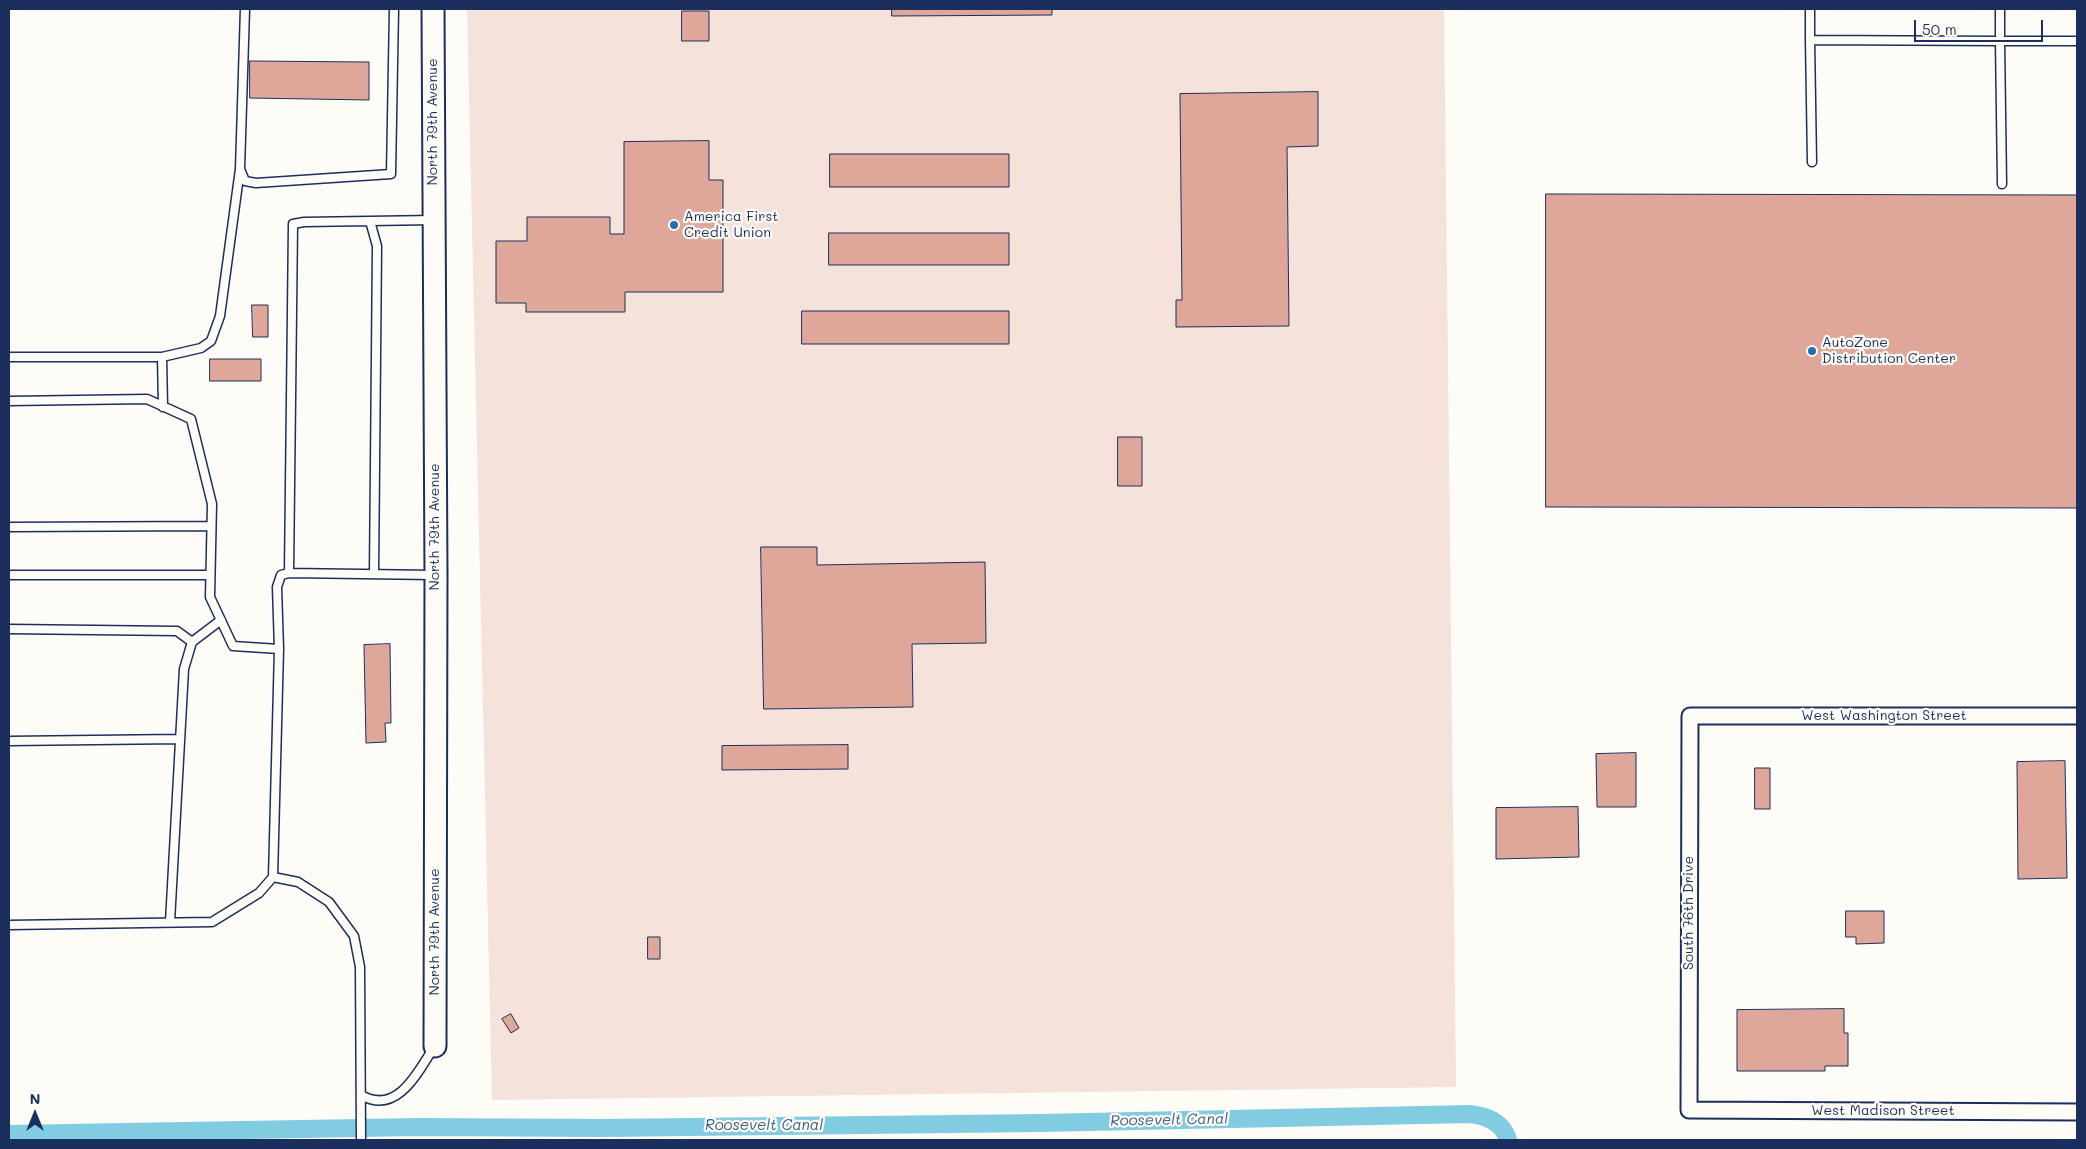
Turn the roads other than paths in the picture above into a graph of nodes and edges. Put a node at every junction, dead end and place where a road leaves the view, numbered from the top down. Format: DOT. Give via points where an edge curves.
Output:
graph roads {
  1 [pos="245,9"];
  2 [pos="394,9"];
  3 [pos="433,9"];
  4 [pos="1810,9"];
  5 [pos="2000,9"];
  6 [pos="1810,40"];
  7 [pos="2000,41"];
  8 [pos="2077,41"];
  9 [pos="1812,162"];
  10 [pos="240,169"];
  11 [pos="2002,184"];
  12 [pos="434,220"];
  13 [pos="370,221"];
  14 [pos="162,357"];
  15 [pos="9,358"];
  16 [pos="9,401"];
  17 [pos="164,407"];
  18 [pos="211,526"];
  19 [pos="9,527"];
  20 [pos="289,573"];
  21 [pos="374,574"];
  22 [pos="9,575"];
  23 [pos="210,575"];
  24 [pos="436,575"];
  25 [pos="221,620"];
  26 [pos="9,630"];
  27 [pos="192,642"];
  28 [pos="279,649"];
  29 [pos="1690,716"];
  30 [pos="2077,716"];
  31 [pos="180,739"];
  32 [pos="9,741"];
  33 [pos="273,877"];
  34 [pos="170,922"];
  35 [pos="9,925"];
  36 [pos="435,1046"];
  37 [pos="361,1095"];
  38 [pos="1689,1110"];
  39 [pos="2077,1112"];
  40 [pos="361,1140"];
  1 -- 10 [label="lane"];
  2 -- 10 [label="lane" via="391,174 256,183 245,181"];
  3 -- 12 [label="street, North 79th Avenue"];
  4 -- 6 [label="lane"];
  5 -- 7 [label="lane"];
  6 -- 7 [label="lane"];
  6 -- 9 [label="lane"];
  7 -- 8 [label="lane"];
  7 -- 11 [label="lane"];
  10 -- 14 [label="lane" via="220,316 212,341 201,348"];
  12 -- 13 [label="lane"];
  12 -- 24 [label="street, North 79th Avenue"];
  13 -- 20 [label="lane" via="293,224"];
  13 -- 21 [label="lane" via="377,246"];
  14 -- 15 [label="lane"];
  14 -- 17 [label="lane"];
  16 -- 17 [label="lane" via="147,399"];
  17 -- 18 [label="lane" via="191,419 212,504"];
  18 -- 19 [label="lane"];
  18 -- 23 [label="lane"];
  20 -- 21 [label="lane"];
  20 -- 28 [label="lane" via="281,575 277,587"];
  21 -- 24 [label="lane"];
  22 -- 23 [label="lane"];
  23 -- 25 [label="lane" via="210,597"];
  24 -- 36 [label="street, North 79th Avenue"];
  25 -- 27 [label="lane"];
  25 -- 28 [label="lane" via="233,646"];
  26 -- 27 [label="lane" via="177,631"];
  27 -- 31 [label="lane" via="184,669"];
  28 -- 33 [label="lane"];
  29 -- 30 [label="street, West Washington Street"];
  29 -- 38 [label="street, South 76th Drive"];
  31 -- 32 [label="lane"];
  31 -- 34 [label="lane"];
  33 -- 34 [label="lane" via="260,893 212,922"];
  33 -- 37 [label="lane" via="298,882 329,902 354,936 360,967"];
  34 -- 35 [label="lane"];
  36 -- 37 [label="lane" via="408,1088 390,1098 370,1101"];
  37 -- 40 [label="lane"];
  38 -- 39 [label="street, West Madison Street"];
}
